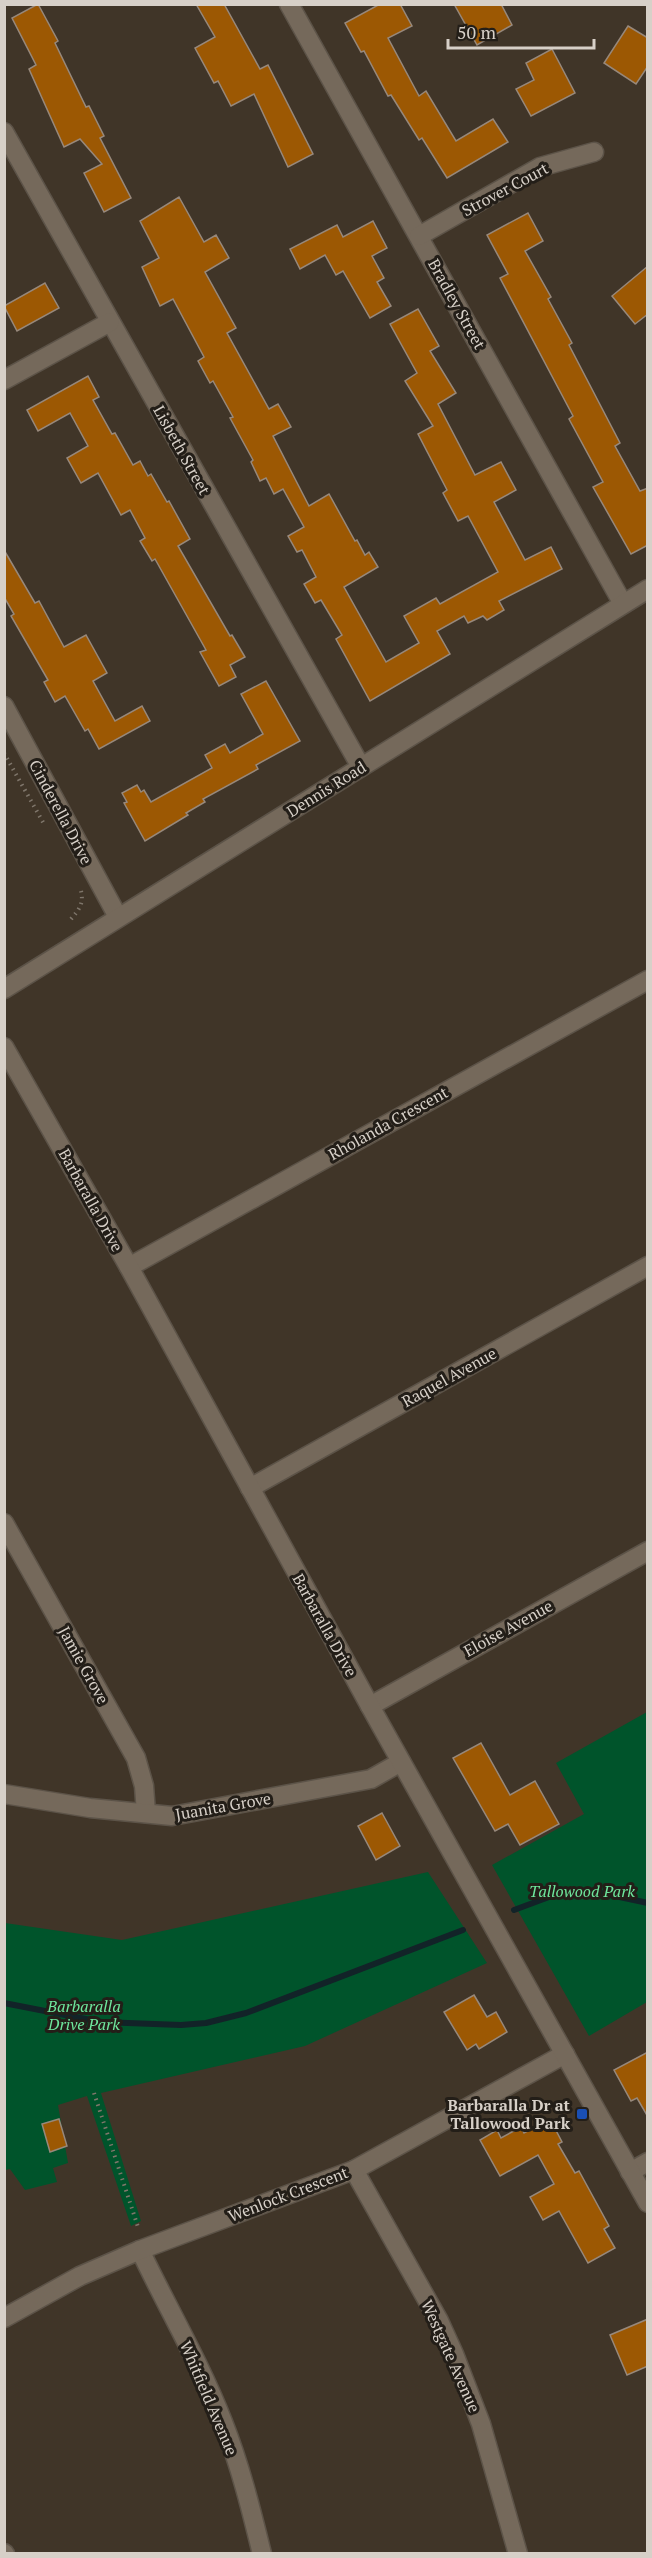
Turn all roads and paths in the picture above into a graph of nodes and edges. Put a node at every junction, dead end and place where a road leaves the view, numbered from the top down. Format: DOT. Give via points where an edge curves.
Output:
graph roads {
  1 [pos="295,7"];
  2 [pos="4,132"];
  3 [pos="594,152"];
  4 [pos="419,236"];
  5 [pos="110,322"];
  6 [pos="4,380"];
  7 [pos="648,589"];
  8 [pos="623,604"];
  9 [pos="4,706"];
  10 [pos="4,753"];
  11 [pos="361,767"];
  12 [pos="48,831"];
  13 [pos="81,889"];
  14 [pos="118,917"];
  15 [pos="71,919"];
  16 [pos="648,980"];
  17 [pos="4,989"];
  18 [pos="4,1047"];
  19 [pos="648,1266"];
  20 [pos="129,1267"];
  21 [pos="250,1488"];
  22 [pos="4,1523"];
  23 [pos="648,1551"];
  24 [pos="369,1706"];
  25 [pos="401,1762"];
  26 [pos="4,1794"];
  27 [pos="146,1813"];
  28 [pos="564,2054"];
  29 [pos="94,2093"];
  30 [pos="648,2162"];
  31 [pos="354,2170"];
  32 [pos="630,2172"];
  33 [pos="648,2203"];
  34 [pos="138,2228"];
  35 [pos="140,2250"];
  36 [pos="4,2318"];
  37 [pos="262,2553"];
  38 [pos="518,2553"];
  1 -- 4 [label="street, Bradley Street"];
  2 -- 5 [label="street, Lisbeth Street"];
  3 -- 4 [label="street, Strover Court" via="540,167"];
  4 -- 8 [label="street, Bradley Street"];
  5 -- 6 [label="street"];
  5 -- 11 [label="street, Lisbeth Street"];
  7 -- 8 [label="street, Dennis Road"];
  8 -- 11 [label="street, Dennis Road"];
  9 -- 14 [label="street, Cinderella Drive"];
  10 -- 12 [label="path"];
  11 -- 14 [label="street, Dennis Road"];
  13 -- 15 [label="path" via="80,909"];
  14 -- 17 [label="street, Dennis Road"];
  16 -- 20 [label="street, Rholanda Crescent"];
  18 -- 20 [label="street, Barbaralla Drive"];
  19 -- 21 [label="street, Raquel Avenue"];
  20 -- 21 [label="street, Barbaralla Drive"];
  21 -- 24 [label="street, Barbaralla Drive"];
  22 -- 27 [label="street, Jamie Grove" via="136,1758"];
  23 -- 24 [label="street, Eloise Avenue"];
  24 -- 25 [label="street, Barbaralla Drive"];
  25 -- 27 [label="street, Juanita Grove" via="371,1779 171,1816"];
  25 -- 28 [label="street, Barbaralla Drive"];
  26 -- 27 [label="street, Juanita Grove"];
  28 -- 31 [label="street, Wenlock Crescent"];
  28 -- 32 [label="street, Barbaralla Drive"];
  29 -- 34 [label="path"];
  30 -- 32 [label="street"];
  31 -- 35 [label="street, Wenlock Crescent"];
  31 -- 38 [label="street, Westgate Avenue" via="454,2354 481,2424"];
  32 -- 33 [label="street, Barbaralla Drive"];
  35 -- 36 [label="street, Wenlock Crescent" via="80,2276"];
  35 -- 37 [label="street, Whitfield Avenue" via="223,2423"];
}
